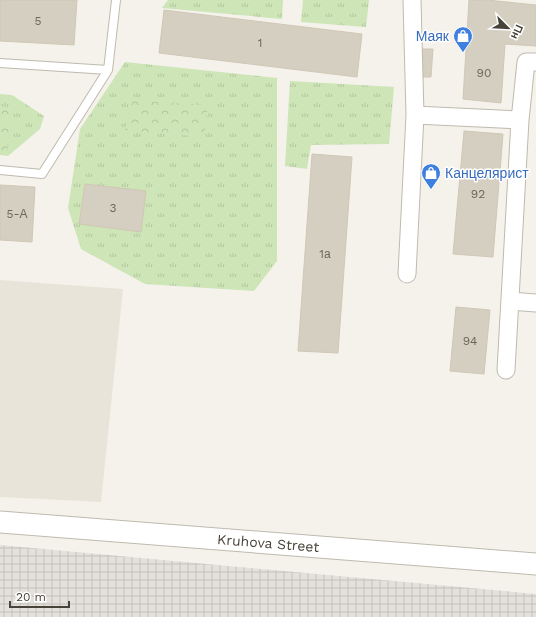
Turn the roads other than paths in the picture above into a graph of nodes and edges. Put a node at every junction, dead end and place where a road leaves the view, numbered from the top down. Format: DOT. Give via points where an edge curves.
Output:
graph roads {
  1 [pos="116,0"];
  2 [pos="412,0"];
  3 [pos="536,62"];
  4 [pos="0,63"];
  5 [pos="108,70"];
  6 [pos="415,115"];
  7 [pos="520,120"];
  8 [pos="0,170"];
  9 [pos="407,274"];
  10 [pos="510,301"];
  11 [pos="536,303"];
  12 [pos="506,370"];
  13 [pos="0,522"];
  14 [pos="536,564"];
  1 -- 5 [label="lane"];
  2 -- 6 [label="street"];
  3 -- 7 [label="street" via="526,62"];
  4 -- 5 [label="lane"];
  5 -- 8 [label="lane" via="42,174"];
  6 -- 7 [label="street"];
  6 -- 9 [label="street"];
  7 -- 10 [label="street"];
  10 -- 11 [label="street"];
  10 -- 12 [label="street"];
  13 -- 14 [label="street, Kruhova Street"];
}
